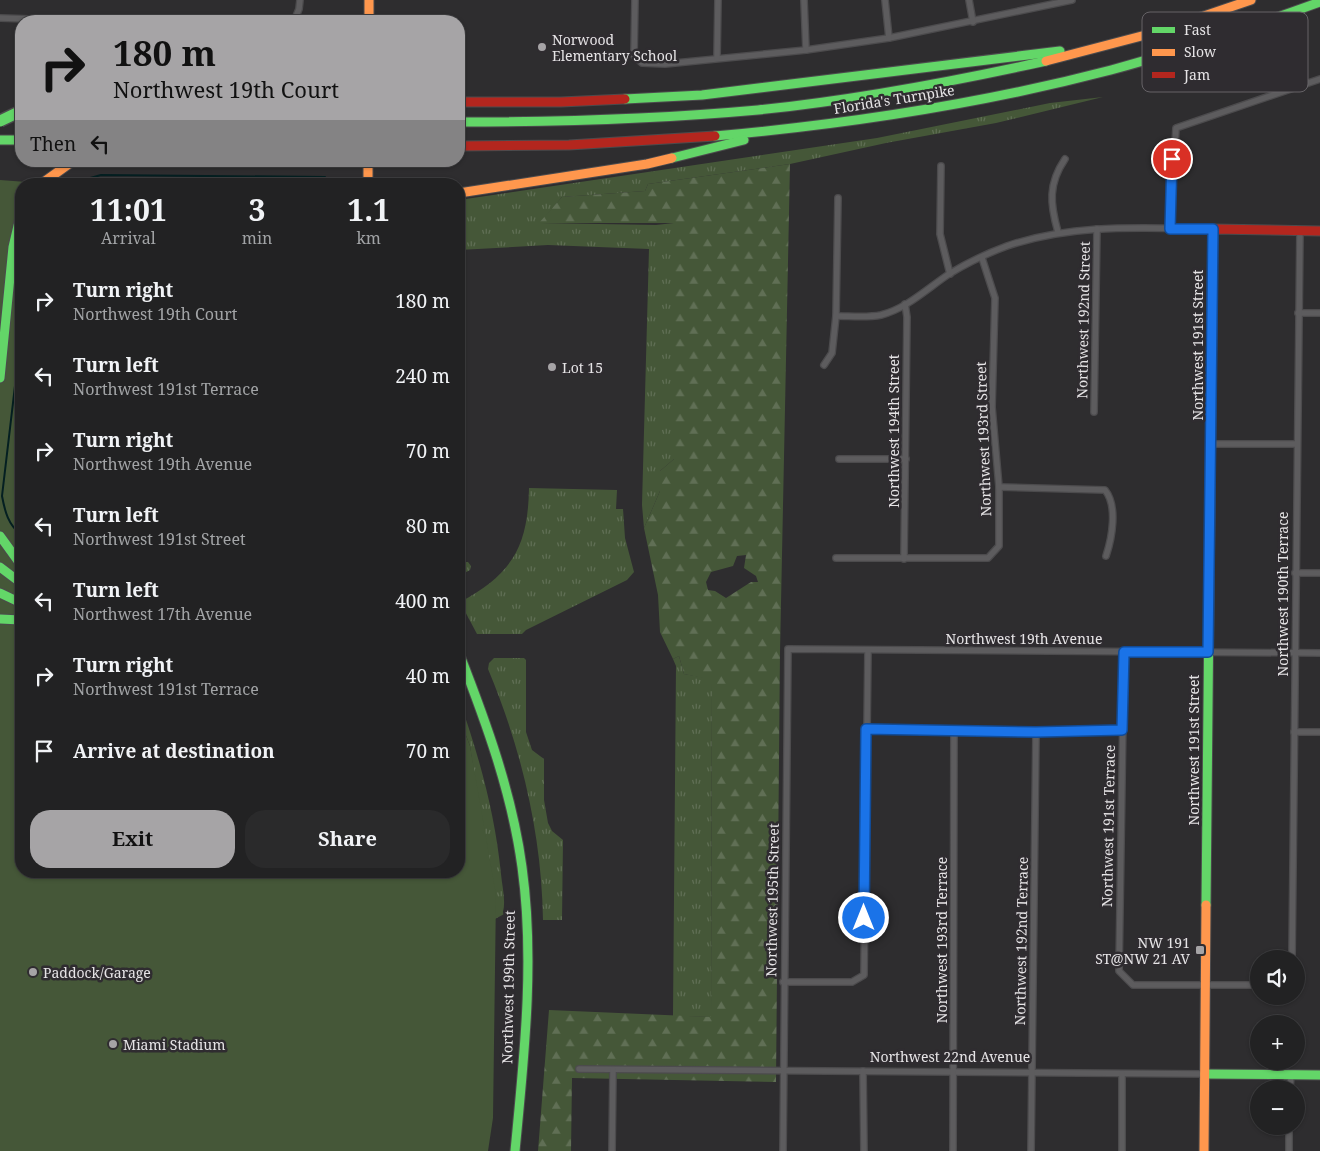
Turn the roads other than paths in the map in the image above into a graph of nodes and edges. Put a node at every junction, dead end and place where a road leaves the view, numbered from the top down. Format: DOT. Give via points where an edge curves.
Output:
graph roads {
  1 [pos="300,0"];
  2 [pos="369,0"];
  3 [pos="634,0"];
  4 [pos="718,0"];
  5 [pos="804,0"];
  6 [pos="885,0"];
  7 [pos="969,0"];
  8 [pos="1072,0"];
  9 [pos="1251,0"];
  10 [pos="1056,2"];
  11 [pos="1320,2"];
  12 [pos="1212,12"];
  13 [pos="1292,12"];
  14 [pos="296,15"];
  15 [pos="369,15"];
  16 [pos="0,18"];
  17 [pos="15,18"];
  18 [pos="973,22"];
  19 [pos="1142,34"];
  20 [pos="889,38"];
  21 [pos="1106,45"];
  22 [pos="806,50"];
  23 [pos="717,58"];
  24 [pos="1142,61"];
  25 [pos="1320,79"];
  26 [pos="1308,83"];
  27 [pos="1282,92"];
  28 [pos="465,102"];
  29 [pos="15,114"];
  30 [pos="0,115"];
  31 [pos="15,116"];
  32 [pos="0,121"];
  33 [pos="465,122"];
  34 [pos="785,130"];
  35 [pos="0,140"];
  36 [pos="15,140"];
  37 [pos="465,146"];
  38 [pos="1066,159"];
  39 [pos="941,166"];
  40 [pos="63,167"];
  41 [pos="48,178"];
  42 [pos="465,192"];
  43 [pos="838,198"];
  44 [pos="1097,229"];
  45 [pos="1170,229"];
  46 [pos="1213,229"];
  47 [pos="1300,230"];
  48 [pos="1320,231"];
  49 [pos="1058,232"];
  50 [pos="15,235"];
  51 [pos="982,258"];
  52 [pos="950,274"];
  53 [pos="905,304"];
  54 [pos="1298,313"];
  55 [pos="1320,313"];
  56 [pos="836,316"];
  57 [pos="824,365"];
  58 [pos="0,378"];
  59 [pos="1094,412"];
  60 [pos="1212,444"];
  61 [pos="1296,444"];
  62 [pos="839,459"];
  63 [pos="906,459"];
  64 [pos="999,487"];
  65 [pos="0,536"];
  66 [pos="1106,556"];
  67 [pos="15,558"];
  68 [pos="836,558"];
  69 [pos="904,559"];
  70 [pos="0,567"];
  71 [pos="1295,573"];
  72 [pos="1320,573"];
  73 [pos="15,578"];
  74 [pos="0,593"];
  75 [pos="15,600"];
  76 [pos="0,620"];
  77 [pos="15,620"];
  78 [pos="788,649"];
  79 [pos="868,650"];
  80 [pos="1124,652"];
  81 [pos="1208,652"];
  82 [pos="1294,653"];
  83 [pos="1320,653"];
  84 [pos="465,669"];
  85 [pos="866,729"];
  86 [pos="954,729"];
  87 [pos="1122,730"];
  88 [pos="1036,732"];
  89 [pos="1294,732"];
  90 [pos="1320,732"];
  91 [pos="1292,950"];
  92 [pos="784,982"];
  93 [pos="1207,985"];
  94 [pos="1250,985"];
  95 [pos="580,1069"];
  96 [pos="614,1070"];
  97 [pos="1031,1071"];
  98 [pos="783,1072"];
  99 [pos="863,1072"];
  100 [pos="953,1072"];
  101 [pos="1122,1074"];
  102 [pos="1205,1074"];
  103 [pos="1291,1074"];
  104 [pos="1320,1075"];
  105 [pos="1291,1080"];
  106 [pos="1289,1135"];
  107 [pos="515,1151"];
  108 [pos="612,1151"];
  109 [pos="783,1151"];
  110 [pos="864,1151"];
  111 [pos="952,1151"];
  112 [pos="1031,1151"];
  113 [pos="1122,1151"];
  114 [pos="1204,1151"];
  115 [pos="1289,1151"];
  1 -- 14 [label="street"];
  2 -- 15 [label="main road"];
  3 -- 23 [label="street" via="634,56 642,63 665,64"];
  4 -- 23 [label="street"];
  5 -- 22 [label="street"];
  6 -- 20 [label="street"];
  7 -- 18 [label="street"];
  8 -- 10 [label="street"];
  9 -- 12 [label="main road, Florida's Turnpike"];
  10 -- 18 [label="street"];
  11 -- 13 [label="main road, Florida's Turnpike"];
  16 -- 17 [label="street"];
  18 -- 20 [label="street"];
  19 -- 21 [label="main road, Florida's Turnpike"];
  20 -- 22 [label="street"];
  21 -- 28 [label="main road" via="702,95 601,101"];
  21 -- 33 [label="main road, Florida's Turnpike" via="957,79 809,103 621,119"];
  22 -- 23 [label="street"];
  24 -- 34 [label="main road, Florida's Turnpike" via="922,111"];
  25 -- 26 [label="street"];
  27 -- 45 [label="street" via="1176,128"];
  29 -- 32 [label="main road, bridge"];
  30 -- 31 [label="main road"];
  34 -- 37 [label="main road, Florida's Turnpike" via="601,144"];
  34 -- 42 [label="main road" via="646,164"];
  35 -- 36 [label="main road"];
  38 -- 49 [label="street" via="1056,174 1052,195 1051,206"];
  39 -- 52 [label="street" via="940,234"];
  40 -- 41 [label="main road"];
  43 -- 56 [label="street"];
  44 -- 45 [label="street"];
  44 -- 49 [label="street"];
  44 -- 59 [label="street, Northwest 192nd Street"];
  45 -- 46 [label="street"];
  46 -- 47 [label="main road"];
  46 -- 60 [label="main road, Northwest 191st Street"];
  47 -- 48 [label="main road"];
  47 -- 54 [label="street, Northwest 190th Terrace"];
  49 -- 51 [label="street" via="1004,247"];
  50 -- 58 [label="main road"];
  51 -- 52 [label="street"];
  51 -- 64 [label="street, Northwest 193rd Street" via="995,298 992,407"];
  52 -- 53 [label="street"];
  53 -- 56 [label="street" via="882,315"];
  53 -- 63 [label="street, Northwest 194th Street"];
  54 -- 55 [label="street"];
  54 -- 61 [label="street, Northwest 190th Terrace"];
  56 -- 57 [label="street" via="832,353"];
  60 -- 61 [label="street"];
  60 -- 81 [label="main road, Northwest 191st Street"];
  61 -- 71 [label="street, Northwest 190th Terrace"];
  62 -- 63 [label="street"];
  63 -- 69 [label="street, Northwest 194th Street"];
  64 -- 66 [label="street" via="1105,490 1112,498"];
  64 -- 69 [label="street, Northwest 193rd Street" via="999,546 988,558"];
  65 -- 67 [label="main road"];
  68 -- 69 [label="street"];
  70 -- 73 [label="main road"];
  71 -- 72 [label="street"];
  71 -- 82 [label="street, Northwest 190th Terrace"];
  74 -- 75 [label="main road"];
  76 -- 77 [label="main road"];
  78 -- 79 [label="street, Northwest 19th Avenue"];
  78 -- 92 [label="street, Northwest 195th Street"];
  79 -- 80 [label="street, Northwest 19th Avenue"];
  79 -- 85 [label="street"];
  80 -- 81 [label="street, Northwest 19th Avenue"];
  80 -- 87 [label="street, Northwest 191st Terrace"];
  81 -- 82 [label="street, Northwest 19th Avenue"];
  81 -- 93 [label="main road, Northwest 191st Street"];
  82 -- 83 [label="street, Northwest 19th Avenue"];
  82 -- 89 [label="street, Northwest 190th Terrace"];
  84 -- 107 [label="main road, Northwest 199th Street" via="493,743 522,867 526,931 525,999"];
  85 -- 86 [label="street"];
  85 -- 92 [label="street" via="864,975 852,982"];
  86 -- 88 [label="street"];
  86 -- 100 [label="street, Northwest 193rd Terrace"];
  87 -- 88 [label="street"];
  87 -- 93 [label="street, Northwest 191st Terrace" via="1118,971 1133,985"];
  88 -- 97 [label="street, Northwest 192nd Terrace"];
  89 -- 90 [label="street"];
  89 -- 91 [label="street, Northwest 190th Terrace"];
  92 -- 98 [label="street, Northwest 195th Street"];
  93 -- 94 [label="street"];
  93 -- 102 [label="main road, Northwest 191st Street"];
  95 -- 96 [label="street, Northwest 22nd Avenue"];
  96 -- 98 [label="street, Northwest 22nd Avenue"];
  96 -- 108 [label="street"];
  97 -- 100 [label="street, Northwest 22nd Avenue"];
  97 -- 101 [label="street, Northwest 22nd Avenue"];
  97 -- 112 [label="street, Northwest 192nd Terrace"];
  98 -- 99 [label="street, Northwest 22nd Avenue"];
  98 -- 109 [label="street, Northwest 195th Street"];
  99 -- 100 [label="street, Northwest 22nd Avenue"];
  99 -- 110 [label="street"];
  100 -- 111 [label="street, Northwest 193rd Terrace"];
  101 -- 102 [label="street, Northwest 22nd Avenue"];
  101 -- 113 [label="street"];
  102 -- 103 [label="main road, Northwest 22nd Avenue"];
  102 -- 114 [label="main road, Northwest 191st Street"];
  103 -- 104 [label="main road, Northwest 22nd Avenue"];
  103 -- 105 [label="street"];
  106 -- 115 [label="street"];
}
